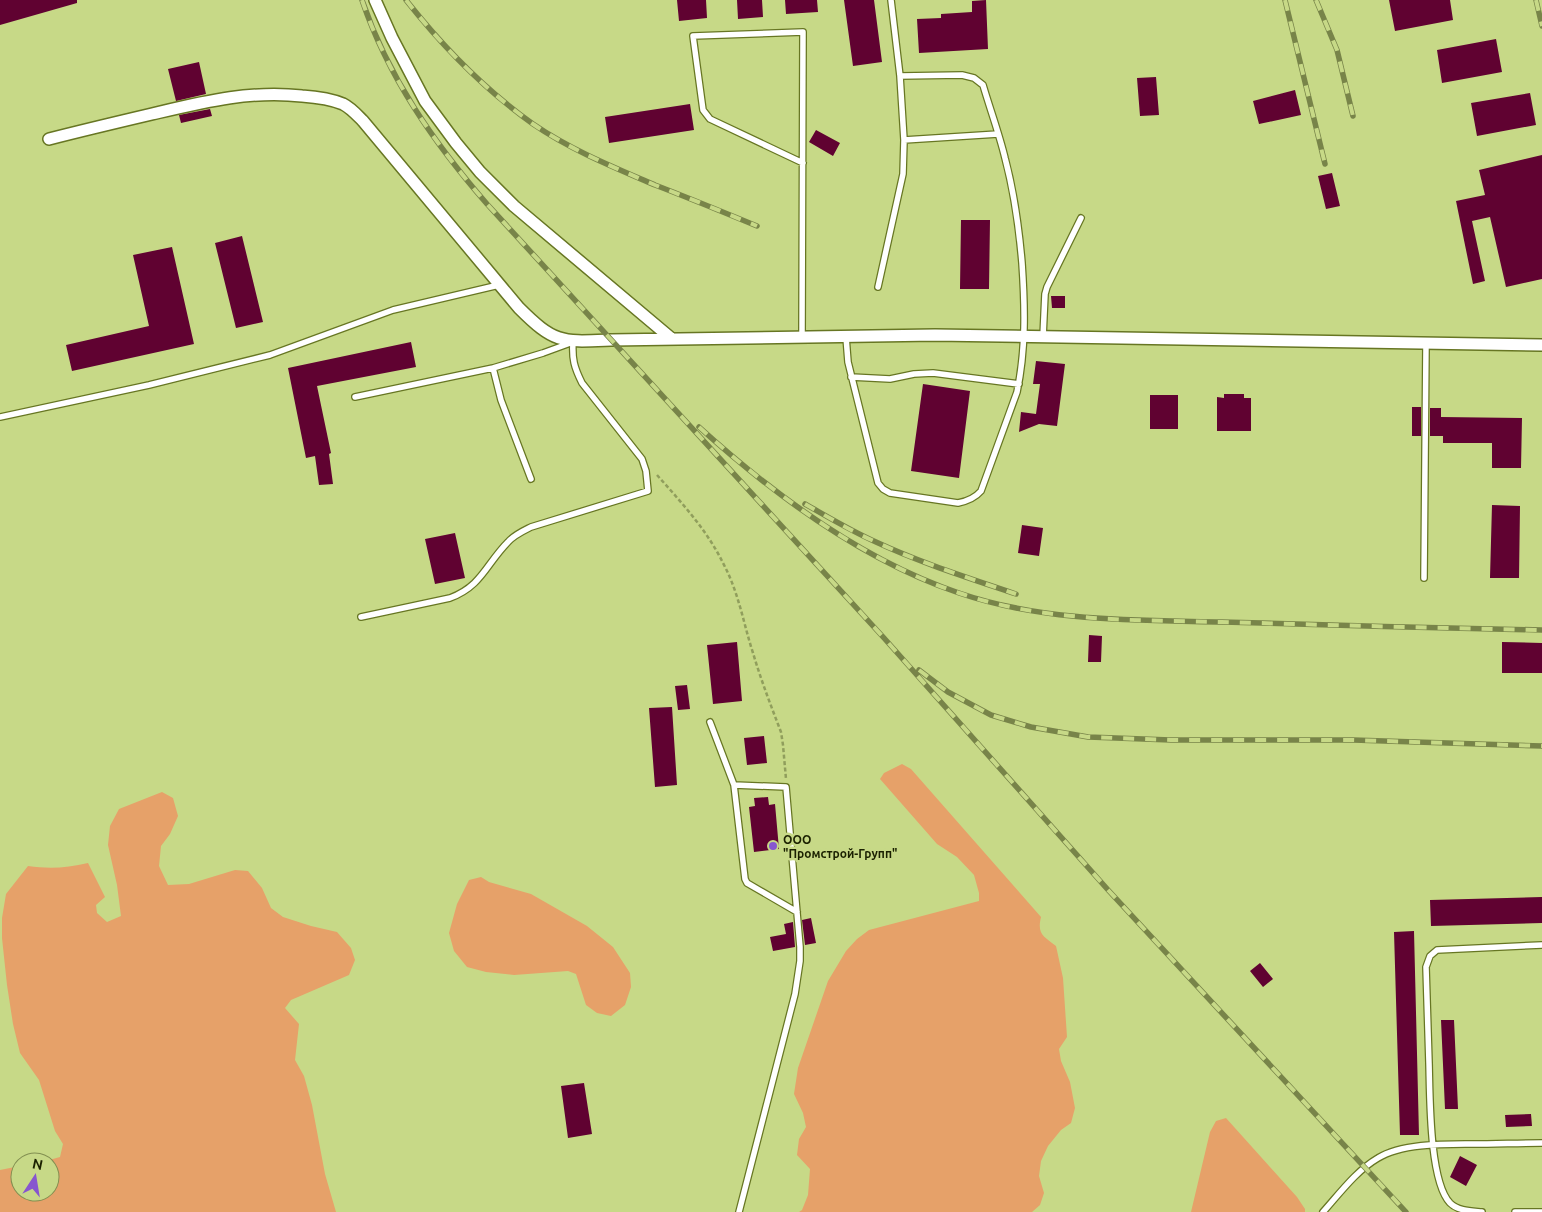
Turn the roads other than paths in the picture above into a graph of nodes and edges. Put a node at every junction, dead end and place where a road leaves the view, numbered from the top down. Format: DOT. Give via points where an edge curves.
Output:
graph roads {
  1 [pos="375,0"];
  2 [pos="891,0"];
  3 [pos="900,76"];
  4 [pos="998,134"];
  5 [pos="49,139"];
  6 [pos="904,140"];
  7 [pos="803,163"];
  8 [pos="1081,218"];
  9 [pos="498,285"];
  10 [pos="878,287"];
  11 [pos="846,336"];
  12 [pos="802,337"];
  13 [pos="1025,337"];
  14 [pos="1043,337"];
  15 [pos="672,339"];
  16 [pos="573,342"];
  17 [pos="1426,344"];
  18 [pos="1542,345"];
  19 [pos="493,368"];
  20 [pos="852,377"];
  21 [pos="1019,384"];
  22 [pos="355,397"];
  23 [pos="0,417"];
  24 [pos="532,479"];
  25 [pos="1424,578"];
  26 [pos="361,617"];
  27 [pos="710,722"];
  28 [pos="734,785"];
  29 [pos="797,912"];
  30 [pos="1542,945"];
  31 [pos="1542,1143"];
  32 [pos="1432,1144"];
  33 [pos="738,1212"];
  34 [pos="1324,1212"];
  35 [pos="1482,1212"];
  36 [pos="1515,1212"];
  37 [pos="1542,1212"];
  1 -- 15 [label="street" via="425,101 480,172 514,206"];
  2 -- 3 [label="lane"];
  3 -- 4 [label="lane" via="962,75 974,78 983,85"];
  3 -- 6 [label="lane"];
  4 -- 6 [label="lane"];
  4 -- 13 [label="lane" via="1006,158 1017,220"];
  5 -- 9 [label="street" via="233,96 281,94 333,100 363,121"];
  6 -- 10 [label="lane" via="903,174"];
  7 -- 7 [label="lane" via="803,32 693,36 703,110 710,119"];
  7 -- 12 [label="lane"];
  8 -- 14 [label="lane" via="1047,287"];
  9 -- 16 [label="street" via="536,325 557,339"];
  9 -- 23 [label="lane" via="393,310 270,355"];
  11 -- 12 [label="street"];
  11 -- 13 [label="street"];
  11 -- 20 [label="lane"];
  12 -- 15 [label="street"];
  13 -- 14 [label="street"];
  13 -- 21 [label="lane"];
  14 -- 17 [label="street"];
  15 -- 16 [label="street"];
  16 -- 19 [label="lane"];
  16 -- 26 [label="lane" via="572,358 582,383 642,459 648,491 531,527 509,541 473,586 463,593"];
  17 -- 18 [label="street"];
  17 -- 25 [label="lane"];
  19 -- 22 [label="lane"];
  19 -- 24 [label="lane" via="501,400"];
  20 -- 21 [label="lane" via="890,379 933,373"];
  20 -- 21 [label="lane" via="878,483 890,493 958,503 972,499 981,491"];
  27 -- 28 [label="lane"];
  28 -- 29 [label="lane" via="745,879 750,886"];
  28 -- 29 [label="lane" via="786,787"];
  29 -- 33 [label="lane" via="800,962 795,994"];
  30 -- 32 [label="lane" via="1437,950 1430,956 1426,967"];
  31 -- 32 [label="lane"];
  32 -- 34 [label="lane" via="1379,1157 1355,1177"];
  32 -- 35 [label="lane" via="1439,1181 1450,1203 1459,1209"];
  36 -- 37 [label="lane"];
}
